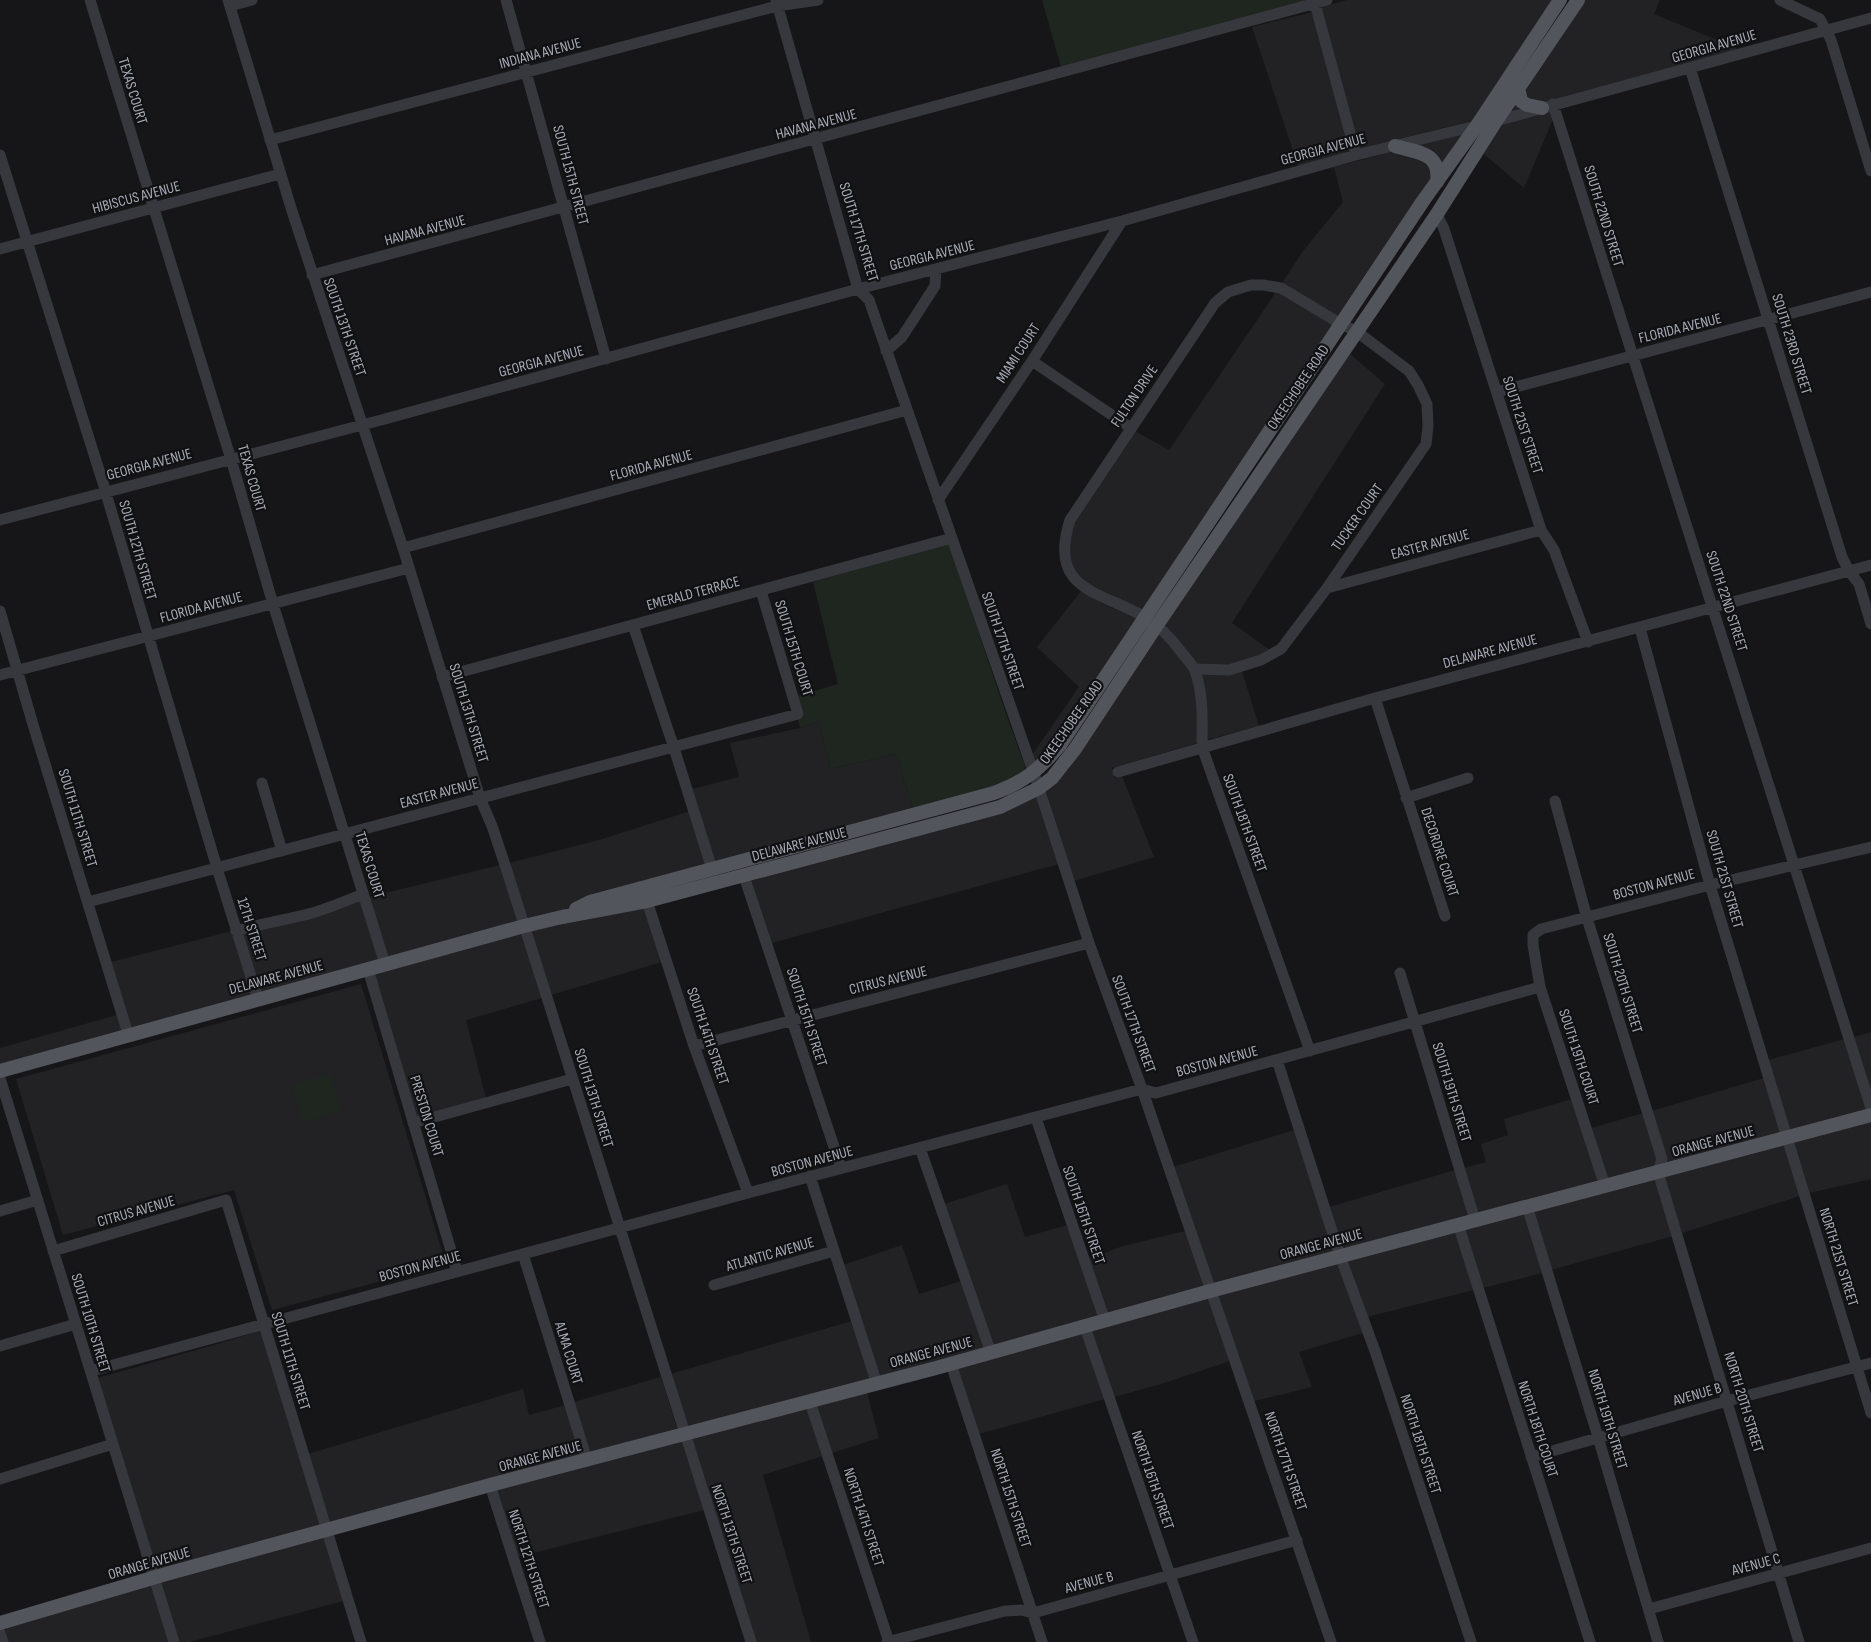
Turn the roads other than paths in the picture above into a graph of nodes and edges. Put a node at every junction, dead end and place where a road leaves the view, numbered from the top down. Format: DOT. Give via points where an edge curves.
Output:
graph roads {
  1 [pos="90,0"];
  2 [pos="252,0"];
  3 [pos="506,0"];
  4 [pos="818,0"];
  5 [pos="1327,0"];
  6 [pos="1560,0"];
  7 [pos="1578,0"];
  8 [pos="1780,0"];
  9 [pos="1315,2"];
  10 [pos="229,3"];
  11 [pos="777,3"];
  12 [pos="1871,18"];
  13 [pos="1825,30"];
  14 [pos="1690,68"];
  15 [pos="526,72"];
  16 [pos="1518,88"];
  17 [pos="1547,106"];
  18 [pos="1496,121"];
  19 [pos="1478,124"];
  20 [pos="270,140"];
  21 [pos="815,140"];
  22 [pos="1395,146"];
  23 [pos="0,154"];
  24 [pos="1356,155"];
  25 [pos="1871,170"];
  26 [pos="280,174"];
  27 [pos="1437,182"];
  28 [pos="153,208"];
  29 [pos="564,208"];
  30 [pos="1437,214"];
  31 [pos="1122,221"];
  32 [pos="27,242"];
  33 [pos="0,249"];
  34 [pos="936,269"];
  35 [pos="312,275"];
  36 [pos="858,289"];
  37 [pos="1871,292"];
  38 [pos="1769,320"];
  39 [pos="1341,324"];
  40 [pos="1356,331"];
  41 [pos="886,351"];
  42 [pos="1632,355"];
  43 [pos="606,359"];
  44 [pos="1032,361"];
  45 [pos="1497,392"];
  46 [pos="907,410"];
  47 [pos="362,424"];
  48 [pos="1131,428"];
  49 [pos="231,458"];
  50 [pos="106,492"];
  51 [pos="938,500"];
  52 [pos="0,520"];
  53 [pos="1541,530"];
  54 [pos="952,538"];
  55 [pos="403,548"];
  56 [pos="1871,566"];
  57 [pos="409,568"];
  58 [pos="1849,571"];
  59 [pos="1327,588"];
  60 [pos="761,590"];
  61 [pos="272,604"];
  62 [pos="1714,608"];
  63 [pos="0,611"];
  64 [pos="1144,617"];
  65 [pos="1871,624"];
  66 [pos="633,625"];
  67 [pos="1157,625"];
  68 [pos="1640,628"];
  69 [pos="148,636"];
  70 [pos="1588,642"];
  71 [pos="18,670"];
  72 [pos="1195,670"];
  73 [pos="0,675"];
  74 [pos="442,676"];
  75 [pos="1375,698"];
  76 [pos="798,714"];
  77 [pos="1202,747"];
  78 [pos="674,748"];
  79 [pos="1118,772"];
  80 [pos="1034,773"];
  81 [pos="1468,778"];
  82 [pos="262,783"];
  83 [pos="1039,788"];
  84 [pos="480,798"];
  85 [pos="1406,798"];
  86 [pos="1555,801"];
  87 [pos="345,834"];
  88 [pos="1871,847"];
  89 [pos="282,851"];
  90 [pos="1795,865"];
  91 [pos="217,868"];
  92 [pos="712,869"];
  93 [pos="744,876"];
  94 [pos="1710,885"];
  95 [pos="363,894"];
  96 [pos="645,894"];
  97 [pos="88,902"];
  98 [pos="1445,916"];
  99 [pos="1587,918"];
  100 [pos="524,926"];
  101 [pos="236,931"];
  102 [pos="1533,935"];
  103 [pos="1089,943"];
  104 [pos="385,964"];
  105 [pos="368,969"];
  106 [pos="1400,974"];
  107 [pos="1540,987"];
  108 [pos="258,999"];
  109 [pos="793,1020"];
  110 [pos="1415,1022"];
  111 [pos="128,1034"];
  112 [pos="694,1046"];
  113 [pos="1310,1051"];
  114 [pos="1277,1060"];
  115 [pos="0,1071"];
  116 [pos="0,1078"];
  117 [pos="572,1079"];
  118 [pos="1142,1089"];
  119 [pos="1871,1108"];
  120 [pos="1871,1115"];
  121 [pos="1036,1118"];
  122 [pos="414,1123"];
  123 [pos="1787,1138"];
  124 [pos="920,1148"];
  125 [pos="842,1168"];
  126 [pos="1658,1172"];
  127 [pos="810,1176"];
  128 [pos="1605,1186"];
  129 [pos="748,1193"];
  130 [pos="38,1200"];
  131 [pos="226,1200"];
  132 [pos="1527,1206"];
  133 [pos="0,1211"];
  134 [pos="1475,1220"];
  135 [pos="1458,1224"];
  136 [pos="619,1228"];
  137 [pos="53,1251"];
  138 [pos="834,1251"];
  139 [pos="523,1254"];
  140 [pos="1340,1256"];
  141 [pos="457,1271"];
  142 [pos="714,1285"];
  143 [pos="1210,1291"];
  144 [pos="1105,1321"];
  145 [pos="76,1324"];
  146 [pos="264,1324"];
  147 [pos="1085,1327"];
  148 [pos="0,1346"];
  149 [pos="990,1353"];
  150 [pos="951,1364"];
  151 [pos="1871,1364"];
  152 [pos="1857,1367"];
  153 [pos="90,1371"];
  154 [pos="877,1384"];
  155 [pos="1728,1400"];
  156 [pos="810,1402"];
  157 [pos="1871,1413"];
  158 [pos="684,1434"];
  159 [pos="1598,1437"];
  160 [pos="113,1444"];
  161 [pos="1531,1457"];
  162 [pos="587,1460"];
  163 [pos="0,1479"];
  164 [pos="490,1485"];
  165 [pos="327,1530"];
  166 [pos="1297,1540"];
  167 [pos="1871,1548"];
  168 [pos="1779,1574"];
  169 [pos="1170,1576"];
  170 [pos="154,1578"];
  171 [pos="1649,1609"];
  172 [pos="1033,1613"];
  173 [pos="0,1622"];
  174 [pos="0,1633"];
  175 [pos="3,1642"];
  176 [pos="174,1642"];
  177 [pos="361,1642"];
  178 [pos="540,1642"];
  179 [pos="751,1642"];
  180 [pos="888,1642"];
  181 [pos="1042,1642"];
  182 [pos="1193,1642"];
  183 [pos="1332,1642"];
  184 [pos="1471,1642"];
  185 [pos="1590,1642"];
  186 [pos="1658,1642"];
  187 [pos="1799,1642"];
  1 -- 28 [label="street, TEXAS COURT"];
  2 -- 10 [label="street"];
  3 -- 15 [label="street, SOUTH 15TH STREET"];
  4 -- 11 [label="street, INDIANA AVENUE"];
  5 -- 9 [label="street, HAVANA AVENUE"];
  6 -- 19 [label="main road, OKEECHOBEE ROAD"];
  7 -- 16 [label="main road, OKEECHOBEE ROAD"];
  8 -- 13 [label="street" via="1820,19"];
  9 -- 21 [label="street, HAVANA AVENUE"];
  9 -- 24 [label="street"];
  10 -- 20 [label="street, SOUTH 13TH STREET"];
  11 -- 15 [label="street, INDIANA AVENUE"];
  11 -- 21 [label="street, SOUTH 17TH STREET"];
  12 -- 13 [label="street, GEORGIA AVENUE"];
  13 -- 14 [label="street, GEORGIA AVENUE"];
  13 -- 25 [label="street" via="1831,40"];
  14 -- 17 [label="street, GEORGIA AVENUE"];
  14 -- 38 [label="street, SOUTH 23RD STREET"];
  15 -- 20 [label="street, INDIANA AVENUE"];
  15 -- 29 [label="street, SOUTH 15TH STREET"];
  16 -- 17 [label="main road" via="1521,101 1527,105"];
  16 -- 18 [label="main road, OKEECHOBEE ROAD"];
  17 -- 18 [label="street, GEORGIA AVENUE"];
  17 -- 42 [label="street, SOUTH 22ND STREET"];
  18 -- 19 [label="street, GEORGIA AVENUE"];
  18 -- 30 [label="main road, OKEECHOBEE ROAD"];
  19 -- 22 [label="street, GEORGIA AVENUE"];
  19 -- 27 [label="main road, OKEECHOBEE ROAD"];
  20 -- 26 [label="street, SOUTH 13TH STREET"];
  21 -- 29 [label="street, HAVANA AVENUE"];
  21 -- 36 [label="street, SOUTH 17TH STREET"];
  22 -- 24 [label="street, GEORGIA AVENUE"];
  22 -- 27 [label="main road" via="1431,157 1436,162"];
  23 -- 32 [label="street, SOUTH 12TH STREET"];
  24 -- 31 [label="street, GEORGIA AVENUE"];
  26 -- 28 [label="street, HIBISCUS AVENUE"];
  26 -- 35 [label="street, SOUTH 13TH STREET"];
  27 -- 39 [label="main road, OKEECHOBEE ROAD"];
  28 -- 32 [label="street, HIBISCUS AVENUE"];
  28 -- 49 [label="street, TEXAS COURT"];
  29 -- 35 [label="street, HAVANA AVENUE"];
  29 -- 43 [label="street, SOUTH 15TH STREET"];
  30 -- 40 [label="main road, OKEECHOBEE ROAD"];
  30 -- 45 [label="street, SOUTH 21ST STREET"];
  31 -- 34 [label="street, GEORGIA AVENUE"];
  31 -- 44 [label="street, MIAMI COURT"];
  32 -- 33 [label="street, HIBISCUS AVENUE"];
  32 -- 50 [label="street, SOUTH 12TH STREET"];
  34 -- 36 [label="street, GEORGIA AVENUE"];
  34 -- 41 [label="street" via="935,286 902,337"];
  35 -- 47 [label="street, SOUTH 13TH STREET"];
  36 -- 41 [label="street, SOUTH 17TH STREET" via="869,300"];
  36 -- 43 [label="street, GEORGIA AVENUE"];
  37 -- 38 [label="street, FLORIDA AVENUE"];
  38 -- 42 [label="street, FLORIDA AVENUE"];
  38 -- 58 [label="street, SOUTH 23RD STREET" via="1842,558"];
  39 -- 40 [label="street, FULTON DRIVE"];
  39 -- 48 [label="street, FULTON DRIVE" via="1281,288 1263,284 1228,292 1215,303"];
  39 -- 64 [label="main road, OKEECHOBEE ROAD"];
  40 -- 59 [label="street, TUCKER COURT" via="1409,371 1418,385 1426,404 1426,444"];
  40 -- 67 [label="main road, OKEECHOBEE ROAD"];
  41 -- 46 [label="street, SOUTH 17TH STREET"];
  42 -- 45 [label="street, FLORIDA AVENUE"];
  42 -- 62 [label="street, SOUTH 22ND STREET"];
  43 -- 47 [label="street, GEORGIA AVENUE"];
  44 -- 48 [label="street"];
  44 -- 51 [label="street, MIAMI COURT"];
  45 -- 53 [label="street, SOUTH 21ST STREET"];
  46 -- 51 [label="street, SOUTH 17TH STREET"];
  46 -- 55 [label="street, FLORIDA AVENUE"];
  47 -- 49 [label="street, GEORGIA AVENUE"];
  47 -- 55 [label="street, SOUTH 13TH STREET"];
  48 -- 64 [label="street, FULTON DRIVE" via="1070,520 1064,539 1064,558 1070,573 1086,588"];
  49 -- 50 [label="street, GEORGIA AVENUE"];
  49 -- 61 [label="street, TEXAS COURT"];
  50 -- 52 [label="street, GEORGIA AVENUE"];
  50 -- 69 [label="street, SOUTH 12TH STREET"];
  51 -- 54 [label="street, SOUTH 17TH STREET"];
  53 -- 59 [label="street, EASTER AVENUE"];
  53 -- 70 [label="street, SOUTH 21ST STREET" via="1554,550"];
  54 -- 60 [label="street, EMERALD TERRACE"];
  54 -- 80 [label="street, SOUTH 17TH STREET"];
  55 -- 57 [label="street, SOUTH 13TH STREET"];
  56 -- 58 [label="street, DELAWARE AVENUE"];
  57 -- 61 [label="street, FLORIDA AVENUE"];
  57 -- 74 [label="street, SOUTH 13TH STREET"];
  58 -- 62 [label="street, DELAWARE AVENUE"];
  58 -- 65 [label="street, SOUTH 23RD STREET" via="1859,584"];
  59 -- 72 [label="street, TUCKER COURT" via="1281,649 1261,660 1229,670"];
  60 -- 66 [label="street, EMERALD TERRACE"];
  60 -- 76 [label="street, SOUTH 15TH COURT"];
  61 -- 69 [label="street, FLORIDA AVENUE"];
  61 -- 87 [label="street, TEXAS COURT"];
  62 -- 68 [label="street, DELAWARE AVENUE"];
  62 -- 90 [label="street, SOUTH 22ND STREET"];
  63 -- 71 [label="street, SOUTH 11TH STREET"];
  64 -- 67 [label="street, SOUTH 18TH STREET"];
  64 -- 80 [label="main road, OKEECHOBEE ROAD" via="1060,745"];
  66 -- 74 [label="street, EMERALD TERRACE"];
  66 -- 78 [label="street"];
  67 -- 72 [label="street, SOUTH 18TH STREET"];
  67 -- 83 [label="main road, OKEECHOBEE ROAD" via="1075,749 1052,778"];
  68 -- 70 [label="street, DELAWARE AVENUE"];
  68 -- 94 [label="street, SOUTH 21ST STREET"];
  69 -- 71 [label="street, FLORIDA AVENUE"];
  69 -- 91 [label="street, SOUTH 12TH STREET"];
  70 -- 75 [label="street, DELAWARE AVENUE"];
  71 -- 73 [label="street, FLORIDA AVENUE"];
  71 -- 97 [label="street, SOUTH 11TH STREET"];
  72 -- 77 [label="street, SOUTH 18TH STREET" via="1202,704"];
  74 -- 84 [label="street, SOUTH 13TH STREET"];
  75 -- 77 [label="street, DELAWARE AVENUE"];
  75 -- 85 [label="street, DECORDRE COURT"];
  76 -- 78 [label="street, EASTER AVENUE"];
  77 -- 79 [label="street, DELAWARE AVENUE"];
  77 -- 113 [label="street, SOUTH 18TH STREET"];
  78 -- 84 [label="street, EASTER AVENUE"];
  78 -- 92 [label="street"];
  80 -- 83 [label="street, SOUTH 17TH STREET"];
  80 -- 92 [label="main road, DELAWARE AVENUE" via="994,793"];
  81 -- 85 [label="street, DECORDRE COURT"];
  82 -- 89 [label="street"];
  83 -- 93 [label="main road, DELAWARE AVENUE" via="1000,807"];
  83 -- 103 [label="street, SOUTH 17TH STREET"];
  84 -- 87 [label="street, EASTER AVENUE"];
  84 -- 100 [label="street, SOUTH 13TH STREET"];
  85 -- 98 [label="street, DECORDRE COURT"];
  86 -- 99 [label="street, SOUTH 20TH STREET"];
  87 -- 89 [label="street, EASTER AVENUE"];
  87 -- 95 [label="street, TEXAS COURT"];
  88 -- 90 [label="street, BOSTON AVENUE"];
  89 -- 91 [label="street, EASTER AVENUE"];
  90 -- 94 [label="street, BOSTON AVENUE"];
  90 -- 119 [label="street, SOUTH 22ND STREET"];
  91 -- 97 [label="street, EASTER AVENUE"];
  91 -- 101 [label="street, 12TH STREET"];
  92 -- 96 [label="main road, DELAWARE AVENUE"];
  93 -- 96 [label="main road, DELAWARE AVENUE"];
  93 -- 109 [label="street, SOUTH 15TH STREET"];
  94 -- 99 [label="street, BOSTON AVENUE"];
  94 -- 123 [label="street, SOUTH 21ST STREET"];
  95 -- 101 [label="street" via="311,913"];
  95 -- 104 [label="street, TEXAS COURT"];
  96 -- 100 [label="main road, DELAWARE AVENUE" via="590,902 562,917"];
  96 -- 112 [label="street, SOUTH 14TH STREET"];
  97 -- 111 [label="street, SOUTH 11TH STREET"];
  99 -- 102 [label="street, BOSTON AVENUE" via="1541,929"];
  99 -- 126 [label="street, SOUTH 20TH STREET" via="1662,1159"];
  100 -- 104 [label="main road, DELAWARE AVENUE"];
  100 -- 117 [label="street, SOUTH 13TH STREET"];
  101 -- 108 [label="street, 12TH STREET"];
  102 -- 107 [label="street, SOUTH 19TH COURT"];
  103 -- 109 [label="street, CITRUS AVENUE"];
  103 -- 118 [label="street, SOUTH 17TH STREET"];
  104 -- 105 [label="main road, DELAWARE AVENUE"];
  105 -- 108 [label="main road, DELAWARE AVENUE"];
  105 -- 122 [label="street, PRESTON COURT"];
  106 -- 110 [label="street, SOUTH 19TH STREET"];
  107 -- 110 [label="street, BOSTON AVENUE"];
  107 -- 128 [label="street, SOUTH 19TH COURT"];
  108 -- 111 [label="main road, DELAWARE AVENUE"];
  109 -- 112 [label="street, CITRUS AVENUE"];
  109 -- 125 [label="street, SOUTH 15TH STREET"];
  110 -- 113 [label="street, BOSTON AVENUE"];
  110 -- 134 [label="street, SOUTH 19TH STREET"];
  111 -- 115 [label="main road, DELAWARE AVENUE"];
  112 -- 129 [label="street, SOUTH 14TH STREET"];
  113 -- 114 [label="street, BOSTON AVENUE"];
  114 -- 118 [label="street, BOSTON AVENUE" via="1156,1093"];
  114 -- 140 [label="street"];
  116 -- 130 [label="street, SOUTH 10TH STREET"];
  117 -- 122 [label="street"];
  117 -- 136 [label="street, SOUTH 13TH STREET"];
  118 -- 121 [label="street, BOSTON AVENUE"];
  118 -- 143 [label="street, SOUTH 17TH STREET"];
  120 -- 123 [label="main road, ORANGE AVENUE"];
  121 -- 124 [label="street, BOSTON AVENUE"];
  121 -- 144 [label="street, SOUTH 16TH STREET"];
  122 -- 141 [label="street, PRESTON COURT"];
  123 -- 126 [label="main road, ORANGE AVENUE"];
  123 -- 152 [label="street, NORTH 21ST STREET"];
  124 -- 125 [label="street, BOSTON AVENUE"];
  124 -- 149 [label="street"];
  125 -- 127 [label="street, BOSTON AVENUE"];
  126 -- 128 [label="main road, ORANGE AVENUE"];
  126 -- 155 [label="street, NORTH 20TH STREET"];
  127 -- 129 [label="street, BOSTON AVENUE"];
  127 -- 138 [label="street"];
  128 -- 132 [label="main road, ORANGE AVENUE"];
  129 -- 136 [label="street, BOSTON AVENUE"];
  130 -- 133 [label="street"];
  130 -- 137 [label="street, SOUTH 10TH STREET"];
  131 -- 137 [label="street, CITRUS AVENUE"];
  131 -- 146 [label="street, SOUTH 11TH STREET"];
  132 -- 134 [label="main road, ORANGE AVENUE"];
  132 -- 159 [label="street, NORTH 19TH STREET"];
  134 -- 135 [label="main road, ORANGE AVENUE"];
  135 -- 140 [label="main road, ORANGE AVENUE"];
  135 -- 161 [label="street, NORTH 18TH COURT"];
  136 -- 139 [label="street, BOSTON AVENUE"];
  136 -- 158 [label="street, SOUTH 13TH STREET"];
  137 -- 145 [label="street, SOUTH 10TH STREET"];
  138 -- 142 [label="street, ATLANTIC AVENUE"];
  138 -- 154 [label="street"];
  139 -- 141 [label="street, BOSTON AVENUE"];
  139 -- 162 [label="street, ALMA COURT"];
  140 -- 143 [label="main road, ORANGE AVENUE"];
  140 -- 184 [label="street, NORTH 18TH STREET" via="1375,1351"];
  141 -- 146 [label="street, BOSTON AVENUE"];
  143 -- 144 [label="main road, ORANGE AVENUE"];
  143 -- 166 [label="street, NORTH 17TH STREET"];
  144 -- 147 [label="main road, ORANGE AVENUE"];
  145 -- 148 [label="street"];
  145 -- 153 [label="street, SOUTH 10TH STREET"];
  146 -- 153 [label="street, BOSTON AVENUE"];
  146 -- 165 [label="street, SOUTH 11TH STREET"];
  147 -- 149 [label="main road, ORANGE AVENUE"];
  147 -- 169 [label="street, NORTH 16TH STREET"];
  149 -- 150 [label="main road, ORANGE AVENUE"];
  150 -- 154 [label="main road, ORANGE AVENUE"];
  150 -- 172 [label="street, NORTH 15TH STREET"];
  151 -- 152 [label="street, AVENUE B"];
  152 -- 155 [label="street, AVENUE B"];
  152 -- 157 [label="street, NORTH 21ST STREET"];
  153 -- 160 [label="street, SOUTH 10TH STREET"];
  154 -- 156 [label="main road, ORANGE AVENUE"];
  155 -- 159 [label="street, AVENUE B"];
  155 -- 168 [label="street, NORTH 20TH STREET"];
  156 -- 158 [label="main road, ORANGE AVENUE"];
  156 -- 180 [label="street, NORTH 14TH STREET"];
  158 -- 162 [label="main road, ORANGE AVENUE"];
  158 -- 179 [label="street, NORTH 13TH STREET"];
  159 -- 161 [label="street, AVENUE B"];
  159 -- 171 [label="street, NORTH 19TH STREET"];
  160 -- 163 [label="street"];
  160 -- 170 [label="street, SOUTH 10TH STREET"];
  161 -- 185 [label="street, NORTH 18TH COURT"];
  162 -- 164 [label="main road, ORANGE AVENUE"];
  164 -- 165 [label="main road, ORANGE AVENUE"];
  164 -- 178 [label="street, NORTH 12TH STREET"];
  165 -- 170 [label="main road, ORANGE AVENUE"];
  165 -- 177 [label="street, SOUTH 11TH STREET"];
  166 -- 169 [label="street, AVENUE B"];
  166 -- 183 [label="street, NORTH 17TH STREET"];
  167 -- 168 [label="street, AVENUE C"];
  168 -- 171 [label="street, AVENUE C"];
  168 -- 187 [label="street, NORTH 20TH STREET"];
  169 -- 172 [label="street, AVENUE B"];
  169 -- 182 [label="street, NORTH 16TH STREET"];
  170 -- 173 [label="main road, ORANGE AVENUE"];
  170 -- 176 [label="street, SOUTH 10TH STREET"];
  171 -- 186 [label="street, NORTH 19TH STREET"];
  172 -- 180 [label="street, AVENUE B" via="1021,1610 1005,1612"];
  172 -- 181 [label="street, NORTH 15TH STREET"];
  174 -- 175 [label="street"];
}
